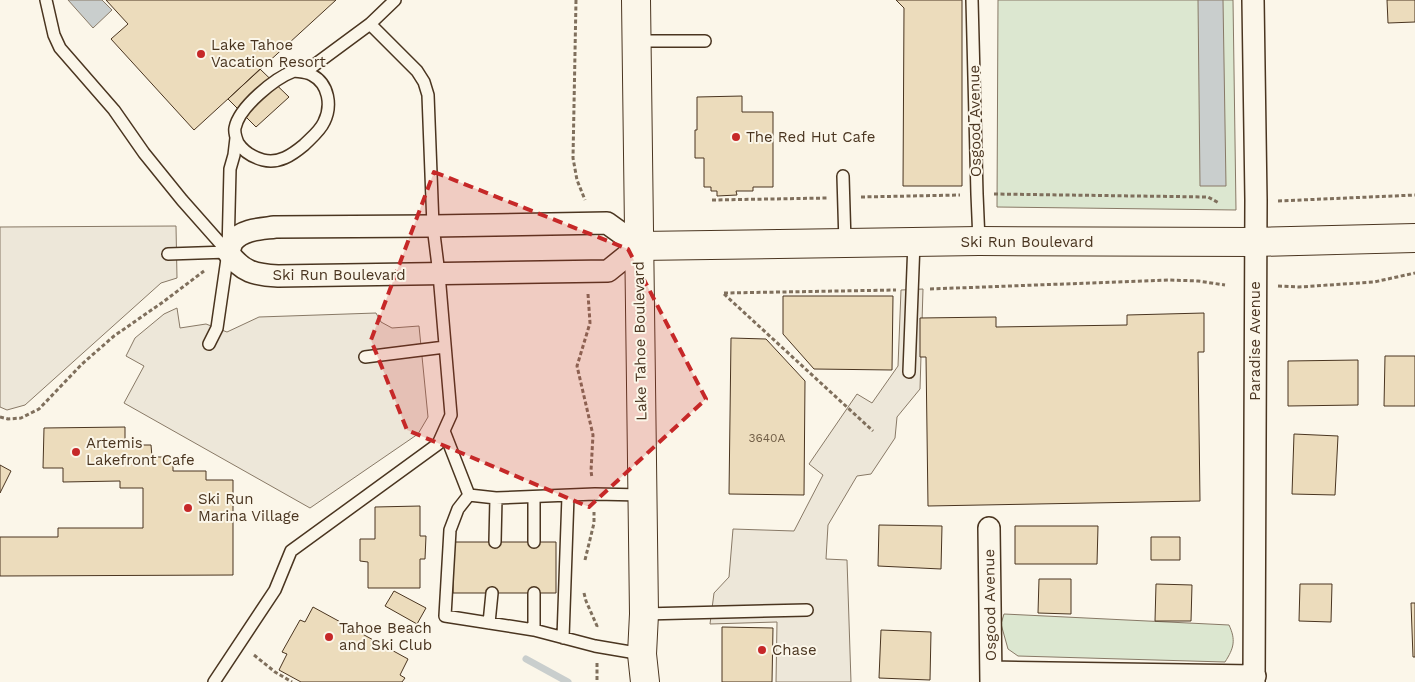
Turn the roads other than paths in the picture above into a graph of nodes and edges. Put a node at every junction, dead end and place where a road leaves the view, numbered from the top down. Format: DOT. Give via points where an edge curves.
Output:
graph roads {
  1 [pos="46,0"];
  2 [pos="395,0"];
  3 [pos="636,0"];
  4 [pos="972,0"];
  5 [pos="1253,0"];
  6 [pos="370,24"];
  7 [pos="636,41"];
  8 [pos="706,41"];
  9 [pos="306,72"];
  10 [pos="236,138"];
  11 [pos="842,176"];
  12 [pos="433,226"];
  13 [pos="1415,238"];
  14 [pos="979,241"];
  15 [pos="914,242"];
  16 [pos="1255,242"];
  17 [pos="845,243"];
  18 [pos="639,246"];
  19 [pos="228,252"];
  20 [pos="168,254"];
  21 [pos="439,274"];
  22 [pos="209,344"];
  23 [pos="445,347"];
  24 [pos="365,357"];
  25 [pos="909,372"];
  26 [pos="444,431"];
  27 [pos="469,495"];
  28 [pos="642,495"];
  29 [pos="568,496"];
  30 [pos="534,497"];
  31 [pos="496,498"];
  32 [pos="989,528"];
  33 [pos="495,542"];
  34 [pos="534,542"];
  35 [pos="492,593"];
  36 [pos="534,593"];
  37 [pos="807,610"];
  38 [pos="644,614"];
  39 [pos="489,623"];
  40 [pos="534,630"];
  41 [pos="564,638"];
  42 [pos="642,654"];
  43 [pos="991,677"];
  44 [pos="1254,679"];
  45 [pos="214,682"];
  46 [pos="645,682"];
  1 -- 19 [label="lane" via="60,48"];
  2 -- 6 [label="lane"];
  3 -- 7 [label="main road, Lake Tahoe Boulevard"];
  4 -- 14 [label="lane, Osgood Avenue"];
  5 -- 16 [label="street, Paradise Avenue"];
  6 -- 9 [label="lane"];
  6 -- 12 [label="lane" via="424,82 428,95"];
  7 -- 8 [label="lane"];
  7 -- 18 [label="main road, Lake Tahoe Boulevard"];
  9 -- 10 [label="lane" via="294,71 272,83 239,117"];
  9 -- 10 [label="lane" via="320,81 329,101 324,123 317,133 293,154 268,161 249,154"];
  10 -- 19 [label="lane" via="230,169"];
  11 -- 17 [label="lane"];
  12 -- 18 [label="street" via="607,223"];
  12 -- 19 [label="street" via="257,229 233,241"];
  12 -- 21 [label="lane"];
  13 -- 16 [label="main road, Ski Run Boulevard"];
  14 -- 15 [label="main road, Ski Run Boulevard"];
  14 -- 16 [label="main road, Ski Run Boulevard"];
  15 -- 17 [label="main road, Ski Run Boulevard"];
  15 -- 25 [label="lane"];
  16 -- 44 [label="street, Paradise Avenue"];
  17 -- 18 [label="main road, Ski Run Boulevard"];
  18 -- 21 [label="street, Ski Run Boulevard" via="608,271"];
  18 -- 28 [label="main road, Lake Tahoe Boulevard"];
  19 -- 20 [label="lane"];
  19 -- 21 [label="street, Ski Run Boulevard" via="235,262 260,275"];
  19 -- 22 [label="lane" via="217,328"];
  21 -- 23 [label="lane"];
  23 -- 24 [label="lane"];
  23 -- 26 [label="lane" via="451,415"];
  26 -- 27 [label="lane"];
  26 -- 45 [label="lane" via="438,444 291,551 275,590"];
  27 -- 31 [label="lane"];
  27 -- 39 [label="lane" via="458,509 450,530 445,616"];
  28 -- 29 [label="lane"];
  28 -- 38 [label="main road, Lake Tahoe Boulevard"];
  29 -- 30 [label="lane"];
  29 -- 41 [label="lane"];
  30 -- 31 [label="lane"];
  30 -- 34 [label="lane"];
  31 -- 33 [label="lane"];
  32 -- 43 [label="street, Osgood Avenue"];
  35 -- 39 [label="lane"];
  36 -- 40 [label="lane"];
  37 -- 38 [label="lane"];
  38 -- 42 [label="main road, Lake Tahoe Boulevard"];
  39 -- 40 [label="lane"];
  40 -- 41 [label="lane"];
  41 -- 42 [label="lane"];
  42 -- 46 [label="main road, Lake Tahoe Boulevard"];
  43 -- 44 [label="street"];
}
